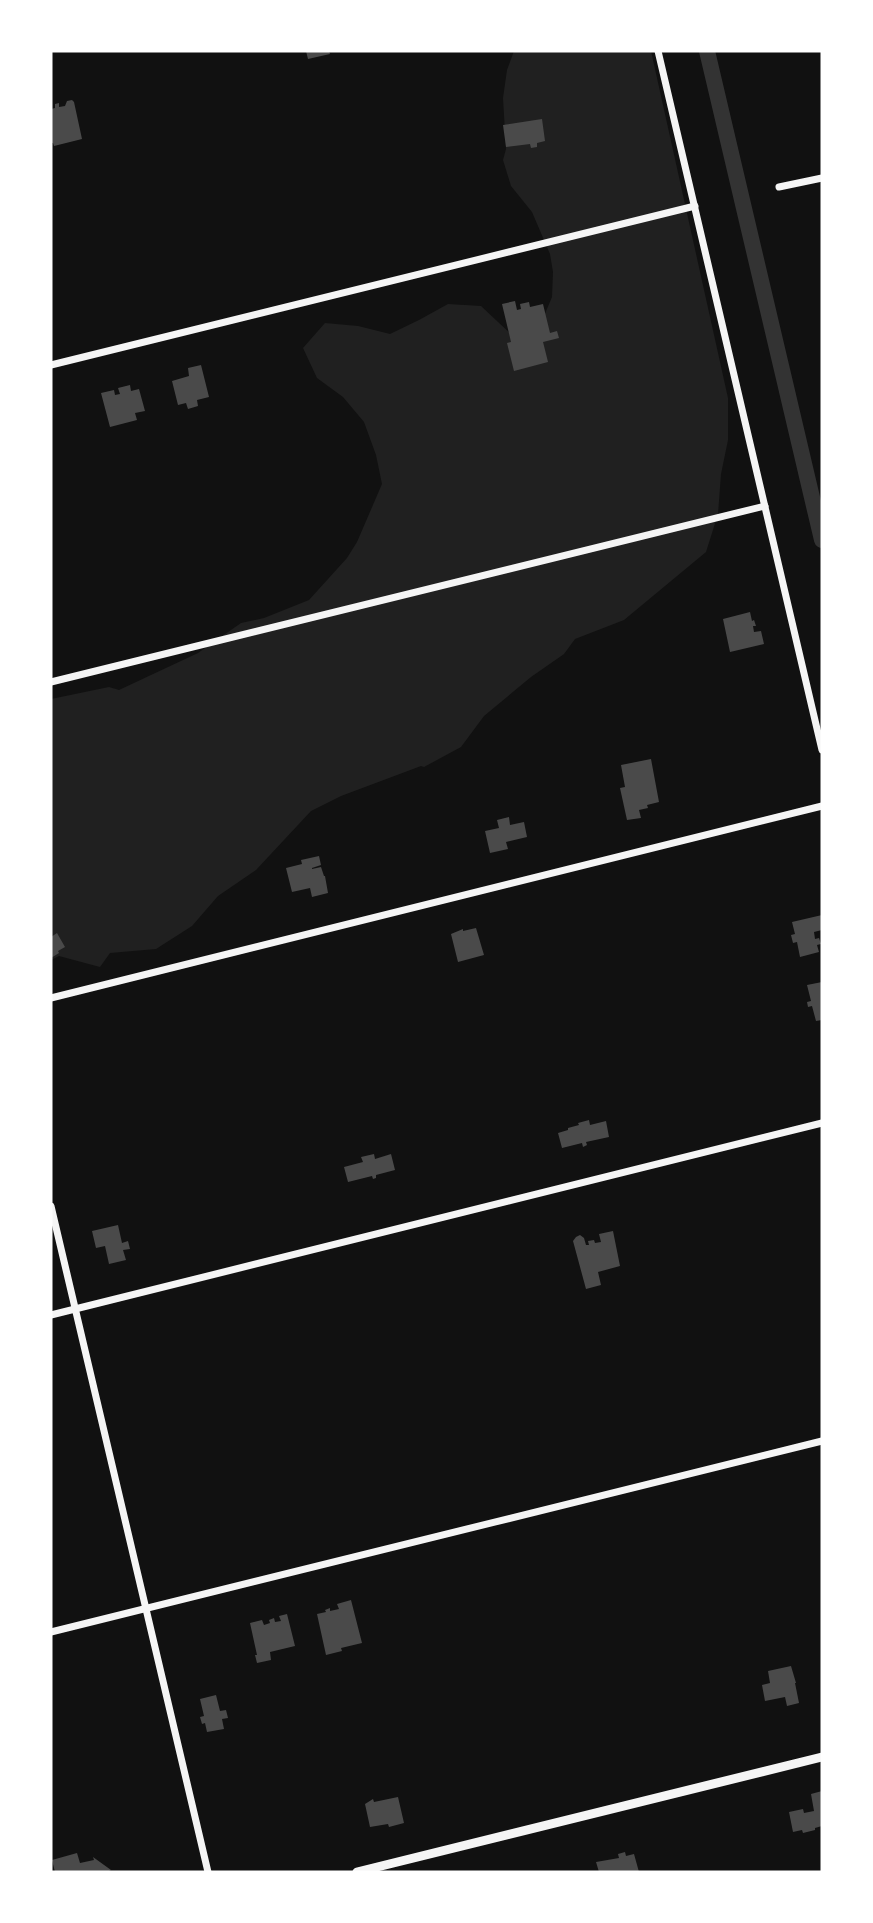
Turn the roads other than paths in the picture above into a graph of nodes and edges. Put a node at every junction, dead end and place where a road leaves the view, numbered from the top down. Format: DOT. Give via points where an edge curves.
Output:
graph roads {
  1 [pos="658,51"];
  2 [pos="822,178"];
  3 [pos="779,187"];
  4 [pos="695,206"];
  5 [pos="51,365"];
  6 [pos="765,506"];
  7 [pos="51,681"];
  8 [pos="822,750"];
  9 [pos="822,806"];
  10 [pos="51,998"];
  11 [pos="822,1123"];
  12 [pos="51,1206"];
  13 [pos="75,1309"];
  14 [pos="51,1315"];
  15 [pos="822,1441"];
  16 [pos="145,1608"];
  17 [pos="51,1632"];
  18 [pos="822,1757"];
  19 [pos="208,1872"];
  20 [pos="357,1872"];
  1 -- 4 [label="street"];
  2 -- 3 [label="street"];
  4 -- 5 [label="street"];
  4 -- 6 [label="street"];
  6 -- 7 [label="street"];
  6 -- 8 [label="street"];
  9 -- 10 [label="street"];
  11 -- 13 [label="street"];
  12 -- 13 [label="street"];
  13 -- 14 [label="street"];
  13 -- 16 [label="street"];
  15 -- 16 [label="street"];
  16 -- 17 [label="street"];
  16 -- 19 [label="street"];
  18 -- 20 [label="street"];
}
